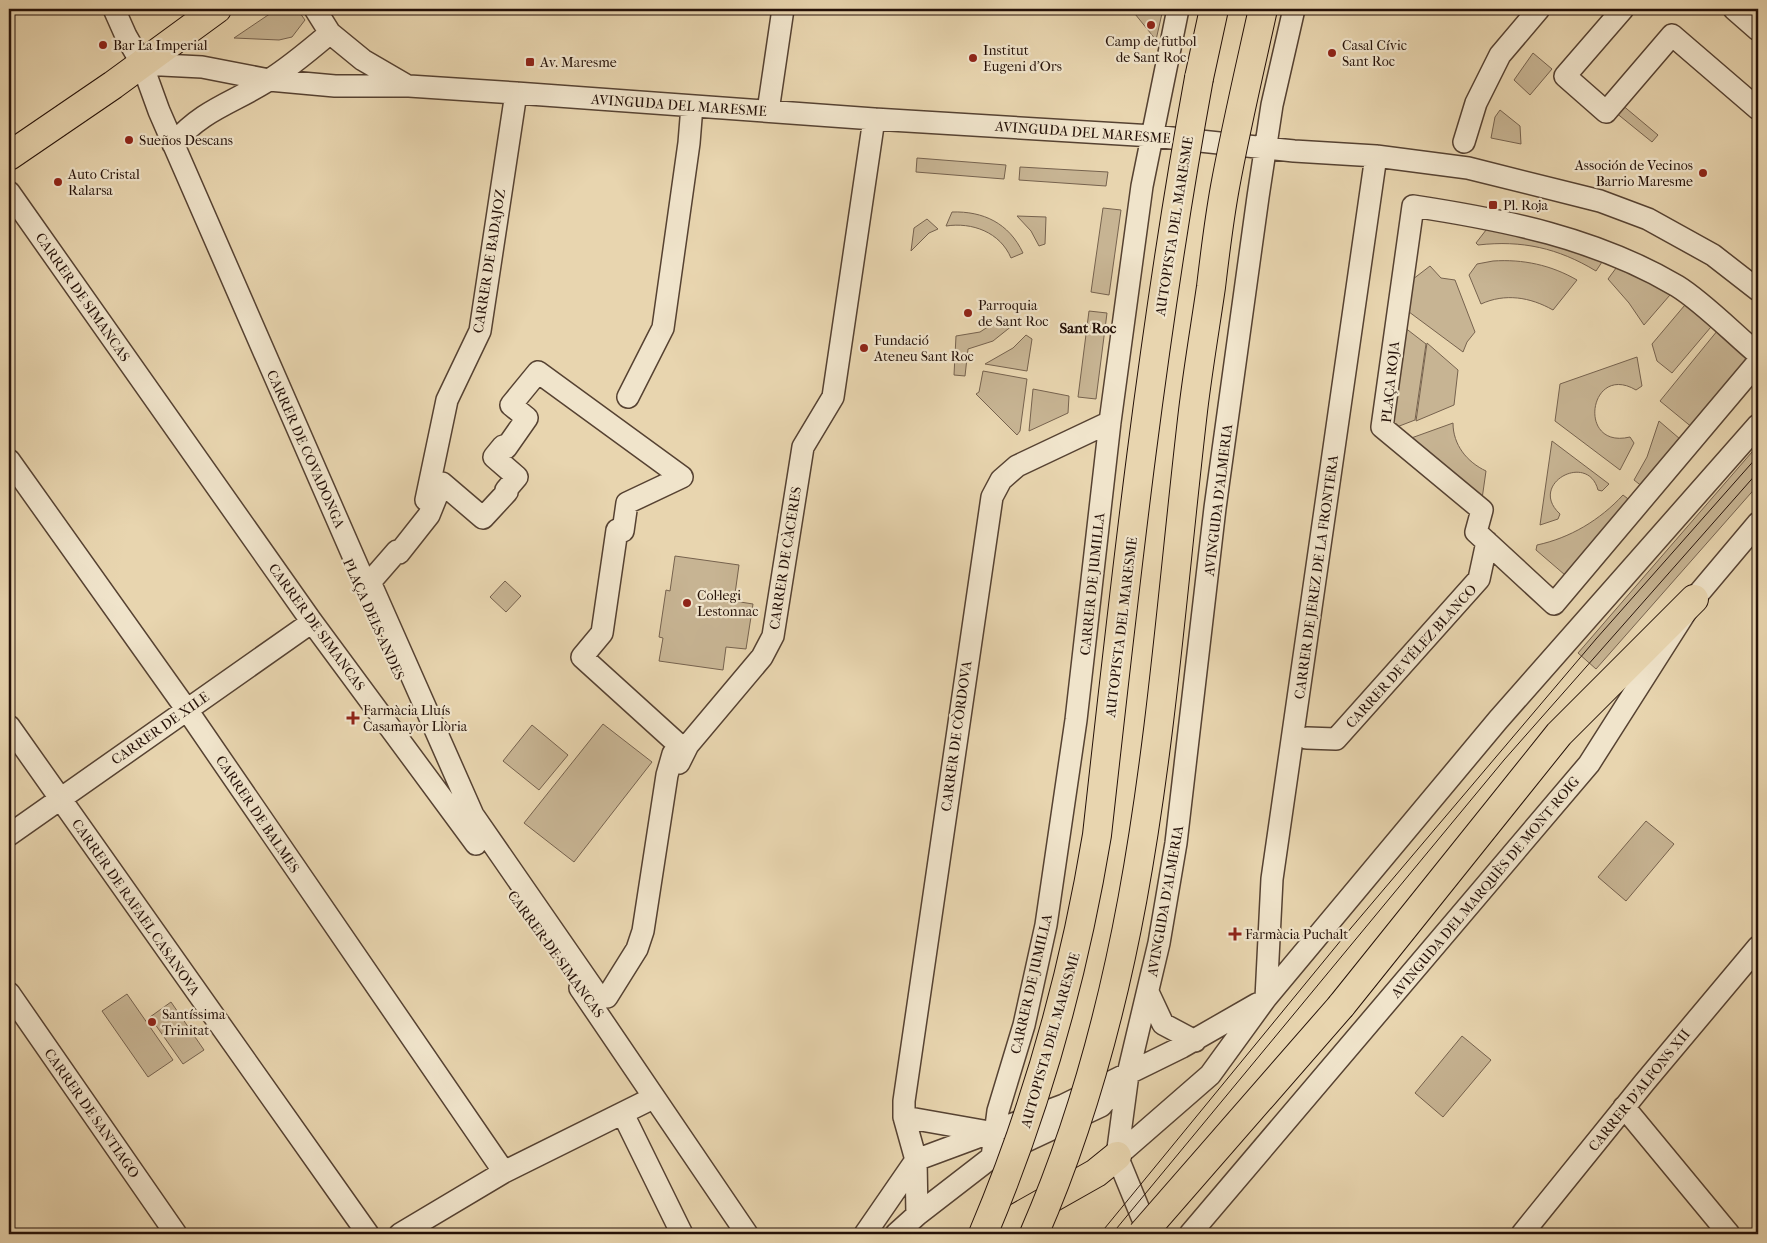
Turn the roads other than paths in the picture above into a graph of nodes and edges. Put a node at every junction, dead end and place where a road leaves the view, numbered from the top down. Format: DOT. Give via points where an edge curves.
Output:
graph roads {
  1 [pos="114,9"];
  2 [pos="217,9"];
  3 [pos="315,9"];
  4 [pos="783,9"];
  5 [pos="1178,9"];
  6 [pos="1214,9"];
  7 [pos="1263,9"];
  8 [pos="1294,9"];
  9 [pos="1539,9"];
  10 [pos="1623,9"];
  11 [pos="1734,9"];
  12 [pos="1758,30"];
  13 [pos="330,34"];
  14 [pos="142,64"];
  15 [pos="269,80"];
  16 [pos="409,86"];
  17 [pos="516,93"];
  18 [pos="692,106"];
  19 [pos="1758,109"];
  20 [pos="768,111"];
  21 [pos="874,119"];
  22 [pos="1153,136"];
  23 [pos="1464,142"];
  24 [pos="173,144"];
  25 [pos="1267,148"];
  26 [pos="9,156"];
  27 [pos="1376,156"];
  28 [pos="9,192"];
  29 [pos="1758,290"];
  30 [pos="1758,354"];
  31 [pos="1758,362"];
  32 [pos="628,397"];
  33 [pos="1110,422"];
  34 [pos="1758,425"];
  35 [pos="9,460"];
  36 [pos="1758,524"];
  37 [pos="320,539"];
  38 [pos="1487,542"];
  39 [pos="294,557"];
  40 [pos="362,577"];
  41 [pos="1694,599"];
  42 [pos="312,622"];
  43 [pos="186,710"];
  44 [pos="9,726"];
  45 [pos="1307,738"];
  46 [pos="60,799"];
  47 [pos="9,835"];
  48 [pos="470,835"];
  49 [pos="1758,946"];
  50 [pos="1148,992"];
  51 [pos="9,993"];
  52 [pos="599,997"];
  53 [pos="1266,998"];
  54 [pos="605,1022"];
  55 [pos="1195,1041"];
  56 [pos="1128,1074"];
  57 [pos="653,1098"];
  58 [pos="1624,1107"];
  59 [pos="623,1114"];
  60 [pos="904,1117"];
  61 [pos="993,1132"];
  62 [pos="1117,1156"];
  63 [pos="992,1157"];
  64 [pos="916,1160"];
  65 [pos="504,1172"];
  66 [pos="917,1215"];
  67 [pos="1142,1226"];
  68 [pos="176,1234"];
  69 [pos="368,1234"];
  70 [pos="400,1234"];
  71 [pos="682,1234"];
  72 [pos="747,1234"];
  73 [pos="865,1234"];
  74 [pos="896,1234"];
  75 [pos="983,1234"];
  76 [pos="988,1234"];
  77 [pos="1034,1234"];
  78 [pos="1190,1234"];
  79 [pos="1522,1234"];
  80 [pos="1729,1234"];
  1 -- 14 [label="street, CARRER DE COVADONGA"];
  2 -- 14 [label="main road"];
  3 -- 13 [label="street, AVINGUDA DEL MARESME"];
  4 -- 20 [label="street"];
  5 -- 22 [label="street, CARRER DE JUMILLA"];
  6 -- 75 [label="main road, AUTOPISTA DEL MARESME, bridge" via="1179,185 1148,400 1089,886 1050,1050 1022,1137"];
  7 -- 77 [label="main road, bridge" via="1225,188 1193,409 1144,846 1095,1066"];
  8 -- 25 [label="street, AVINGUDA D'ALMERIA" via="1272,105"];
  9 -- 23 [label="street" via="1500,55 1476,103"];
  10 -- 19 [label="street" via="1565,76 1606,112 1672,35"];
  11 -- 12 [label="street"];
  13 -- 15 [label="street"];
  13 -- 16 [label="street, AVINGUDA DEL MARESME" via="363,60"];
  14 -- 15 [label="street, AVINGUDA DEL MARESME" via="202,67"];
  14 -- 24 [label="street, CARRER DE COVADONGA"];
  14 -- 26 [label="main road"];
  15 -- 16 [label="street, AVINGUDA DEL MARESME" via="336,86"];
  15 -- 24 [label="street" via="222,103 188,128"];
  16 -- 17 [label="street, AVINGUDA DEL MARESME"];
  17 -- 18 [label="street, AVINGUDA DEL MARESME"];
  17 -- 40 [label="street, CARRER DE BADAJOZ" via="480,331 447,400 427,499"];
  18 -- 20 [label="street, AVINGUDA DEL MARESME"];
  18 -- 32 [label="street" via="663,328"];
  20 -- 21 [label="street, AVINGUDA DEL MARESME"];
  21 -- 22 [label="street, AVINGUDA DEL MARESME"];
  21 -- 54 [label="street, CARRER DE CÀCERES" via="833,397 803,447 772,636 762,657 688,745 680,760 650,938"];
  22 -- 25 [label="street, AVINGUDA DEL MARESME"];
  22 -- 33 [label="street, CARRER DE JUMILLA" via="1142,186"];
  24 -- 40 [label="street, CARRER DE COVADONGA"];
  25 -- 27 [label="street, AVINGUDA DEL MARESME"];
  25 -- 50 [label="street, AVINGUDA D'ALMERIA" via="1215,508 1176,843"];
  27 -- 29 [label="street, AVINGUDA DEL MARESME" via="1494,173 1600,201 1648,220 1713,255"];
  27 -- 53 [label="street, CARRER DE JEREZ DE LA FRONTERA" via="1272,879"];
  28 -- 42 [label="street, CARRER DE SIMANCAS"];
  30 -- 38 [label="street, PLAÇA ROJA" via="1678,287 1610,252 1493,219 1414,206 1382,427 1482,510 1476,532"];
  31 -- 38 [label="street, PLAÇA ROJA" via="1554,604"];
  33 -- 60 [label="street, CARRER DE CÒRDOVA" via="1017,466 1001,480 992,497"];
  33 -- 61 [label="street, CARRER DE JUMILLA" via="1076,720 1046,925 1024,1025"];
  34 -- 53 [label="street" via="1498,720"];
  35 -- 43 [label="street, CARRER DE BALMES"];
  36 -- 41 [label="street, AVINGUDA DEL MARQUÈS DE MONT-ROIG"];
  37 -- 39 [label="street, PLAÇA DELS ANDES" via="335,531 429,744 429,757 422,760 414,757 281,566"];
  38 -- 45 [label="street, CARRER DE VÉLEZ BLANCO" via="1480,580 1336,739"];
  40 -- 48 [label="street, CARRER DE COVADONGA"];
  41 -- 67 [label="main road, bridge" via="1559,734 1341,1006"];
  41 -- 78 [label="street, AVINGUDA DEL MARQUÈS DE MONT-ROIG" via="1589,764"];
  42 -- 43 [label="street, CARRER DE XILE"];
  42 -- 48 [label="street, CARRER DE SIMANCAS"];
  43 -- 46 [label="street, CARRER DE XILE"];
  43 -- 65 [label="street, CARRER DE BALMES"];
  44 -- 46 [label="street, CARRER DE RAFAEL CASANOVA"];
  46 -- 47 [label="street, CARRER DE XILE"];
  46 -- 69 [label="street, CARRER DE RAFAEL CASANOVA"];
  48 -- 54 [label="street, CARRER DE SIMANCAS"];
  49 -- 58 [label="street, CARRER D'ALFONS XII"];
  50 -- 55 [label="street, AVINGUDA D'ALMERIA" via="1163,1024"];
  50 -- 56 [label="street, AVINGUDA D'ALMERIA"];
  51 -- 68 [label="street, CARRER DE SANTIAGO"];
  52 -- 52 [label="street" via="473,815 370,582 397,551 399,553 429,515 442,483 483,518 507,492 517,477 494,457 503,446 506,448 527,418 511,405 538,372 682,477 627,503 623,531 617,530 602,633 582,657 679,746 667,775 643,932 637,949 610,995"];
  53 -- 55 [label="street"];
  53 -- 62 [label="street" via="1210,1075"];
  54 -- 57 [label="street, CARRER DE SIMANCAS"];
  55 -- 56 [label="street"];
  56 -- 61 [label="street" via="1064,1105"];
  56 -- 62 [label="street, AVINGUDA D'ALMERIA"];
  56 -- 63 [label="street" via="1101,1106"];
  57 -- 59 [label="street"];
  57 -- 72 [label="street, CARRER DE SIMANCAS"];
  58 -- 79 [label="street, CARRER D'ALFONS XII"];
  58 -- 80 [label="street"];
  59 -- 65 [label="street"];
  59 -- 71 [label="street"];
  60 -- 61 [label="street"];
  60 -- 64 [label="street, CARRER DE CÒRDOVA"];
  61 -- 63 [label="street, CARRER DE JUMILLA"];
  61 -- 64 [label="street"];
  62 -- 67 [label="street"];
  62 -- 76 [label="main road" via="1096,1173"];
  63 -- 66 [label="street"];
  64 -- 66 [label="street, CARRER DE CÒRDOVA"];
  64 -- 73 [label="street"];
  65 -- 70 [label="street"];
  66 -- 74 [label="street"];
}
